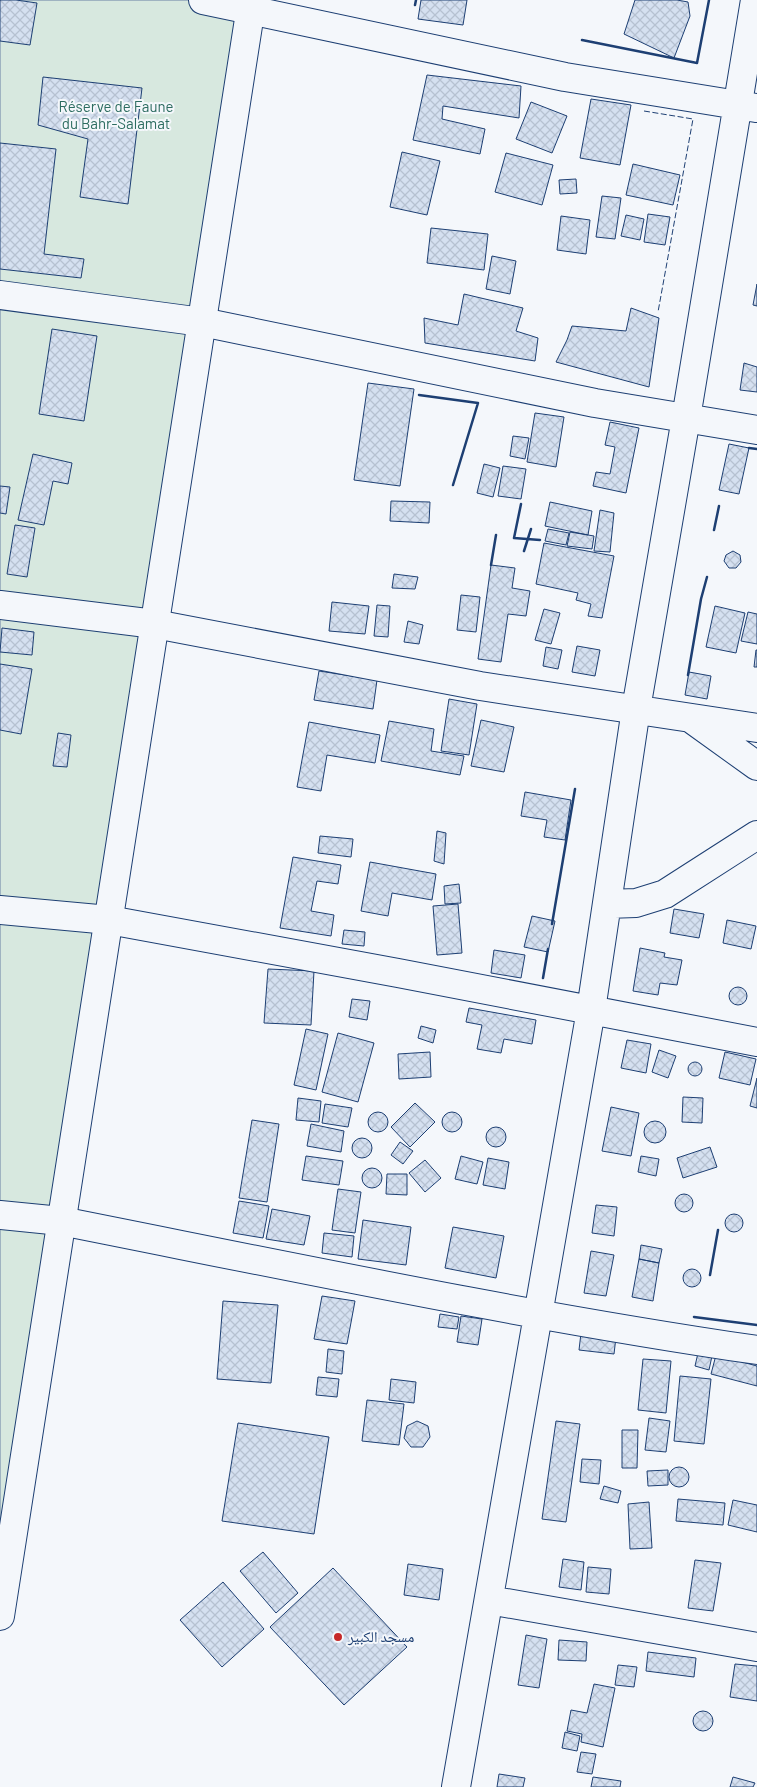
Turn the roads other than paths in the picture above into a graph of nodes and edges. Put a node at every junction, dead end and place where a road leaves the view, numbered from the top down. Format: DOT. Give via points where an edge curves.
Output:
graph roads {
  1 [pos="203,0"];
  2 [pos="755,0"];
  3 [pos="251,5"];
  4 [pos="748,106"];
  5 [pos="0,295"];
  6 [pos="202,322"];
  7 [pos="686,418"];
  8 [pos="757,430"];
  9 [pos="0,605"];
  10 [pos="155,624"];
  11 [pos="636,709"];
  12 [pos="690,718"];
  13 [pos="757,728"];
  14 [pos="757,766"];
  15 [pos="757,835"];
  16 [pos="607,904"];
  17 [pos="0,910"];
  18 [pos="109,920"];
  19 [pos="591,1010"];
  20 [pos="757,1042"];
  21 [pos="0,1215"];
  22 [pos="61,1221"];
  23 [pos="539,1315"];
  24 [pos="757,1350"];
  25 [pos="8,1517"];
  26 [pos="489,1600"];
  27 [pos="0,1616"];
  28 [pos="757,1646"];
  29 [pos="456,1787"];
  1 -- 3 [label="street"];
  2 -- 4 [label="street"];
  3 -- 4 [label="street" via="565,76"];
  3 -- 6 [label="street"];
  4 -- 7 [label="street"];
  5 -- 6 [label="street"];
  6 -- 7 [label="street" via="595,403"];
  6 -- 10 [label="street"];
  7 -- 8 [label="street"];
  7 -- 11 [label="street"];
  9 -- 10 [label="street"];
  10 -- 11 [label="street" via="480,686"];
  10 -- 18 [label="street"];
  11 -- 12 [label="street"];
  11 -- 16 [label="street"];
  12 -- 13 [label="street"];
  12 -- 14 [label="street"];
  15 -- 16 [label="street" via="665,894 636,904"];
  16 -- 19 [label="street"];
  17 -- 18 [label="street"];
  18 -- 19 [label="street"];
  18 -- 22 [label="street"];
  19 -- 20 [label="street"];
  19 -- 23 [label="street"];
  21 -- 22 [label="street"];
  22 -- 23 [label="street"];
  22 -- 25 [label="street"];
  23 -- 24 [label="street"];
  23 -- 26 [label="street"];
  25 -- 27 [label="street"];
  26 -- 28 [label="street"];
  26 -- 29 [label="street"];
}
